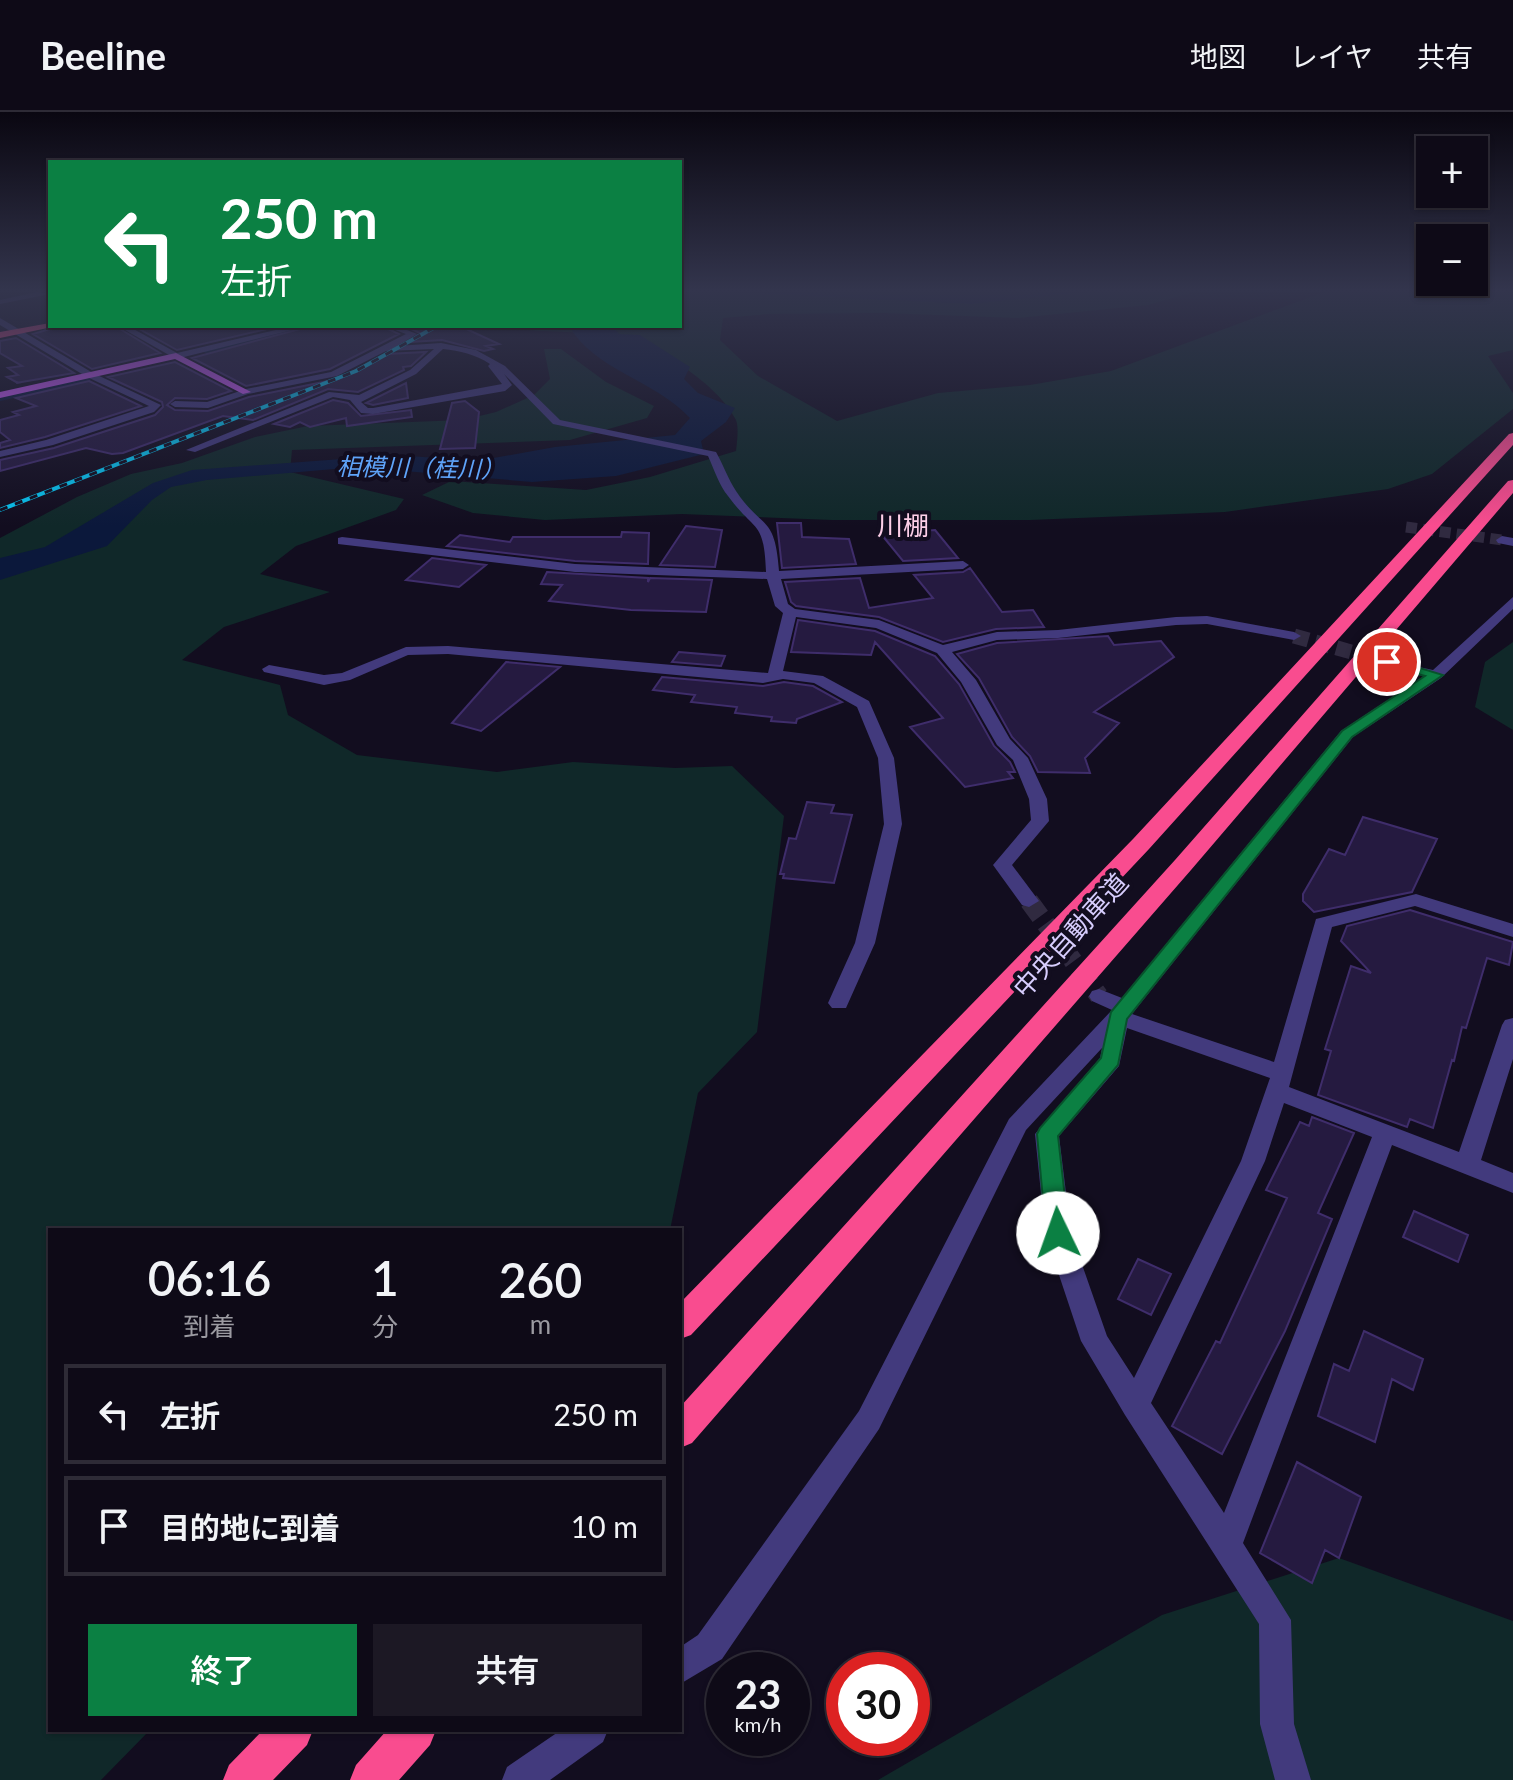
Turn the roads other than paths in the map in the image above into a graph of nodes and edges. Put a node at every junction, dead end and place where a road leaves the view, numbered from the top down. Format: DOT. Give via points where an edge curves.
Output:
graph roads {
  1 [pos="81,370"];
  2 [pos="113,370"];
  3 [pos="202,370"];
  4 [pos="343,370"];
  5 [pos="412,370"];
  6 [pos="496,370"];
  7 [pos="507,370"];
  8 [pos="90,375"];
  9 [pos="229,384"];
  10 [pos="214,389"];
  11 [pos="246,392"];
  12 [pos="0,395"];
  13 [pos="199,395"];
  14 [pos="360,398"];
  15 [pos="175,404"];
  16 [pos="156,405"];
  17 [pos="1513,437"];
  18 [pos="191,450"];
  19 [pos="0,454"];
  20 [pos="1513,484"];
  21 [pos="1513,509"];
  22 [pos="342,541"];
  23 [pos="1465,542"];
  24 [pos="963,565"];
  25 [pos="773,576"];
  26 [pos="1513,601"];
  27 [pos="790,612"];
  28 [pos="1294,636"];
  29 [pos="942,650"];
  30 [pos="1387,662"];
  31 [pos="269,669"];
  32 [pos="1436,675"];
  33 [pos="774,677"];
  34 [pos="1029,901"];
  35 [pos="1513,931"];
  36 [pos="1099,996"];
  37 [pos="839,1003"];
  38 [pos="1122,1012"];
  39 [pos="1513,1025"];
  40 [pos="1279,1082"];
  41 [pos="1385,1133"];
  42 [pos="1467,1165"];
  43 [pos="1513,1183"];
  44 [pos="682,1323"];
  45 [pos="1135,1406"];
  46 [pos="682,1430"];
  47 [pos="1227,1545"];
  48 [pos="682,1666"];
  49 [pos="290,1732"];
  50 [pos="413,1732"];
  51 [pos="588,1732"];
  52 [pos="244,1780"];
  53 [pos="371,1780"];
  54 [pos="520,1780"];
  55 [pos="1293,1780"];
  1 -- 8 [label="street"];
  2 -- 8 [label="main road"];
  3 -- 9 [label="main road"];
  4 -- 11 [label="street"];
  5 -- 14 [label="street"];
  6 -- 14 [label="street" via="507,385 502,389 373,411 354,401"];
  7 -- 25 [label="street" via="557,422 715,456 732,494 764,527 773,547"];
  8 -- 12 [label="main road"];
  8 -- 16 [label="street"];
  9 -- 10 [label="street"];
  9 -- 11 [label="main road"];
  11 -- 15 [label="street" via="208,405"];
  13 -- 15 [label="street"];
  14 -- 18 [label="street" via="332,394"];
  15 -- 16 [label="street"];
  16 -- 19 [label="street" via="49,443"];
  17 -- 44 [label="highway, 中央自動車道" via="1141,844"];
  20 -- 23 [label="highway, 中央自動車道"];
  21 -- 23 [label="highway"];
  22 -- 25 [label="street" via="485,562"];
  23 -- 46 [label="highway, 中央自動車道"];
  24 -- 25 [label="street"];
  25 -- 27 [label="street" via="782,606"];
  26 -- 32 [label="street"];
  27 -- 29 [label="street" via="879,624"];
  27 -- 33 [label="street"];
  28 -- 29 [label="street" via="1207,620 1176,621 997,636"];
  29 -- 34 [label="street" via="968,680 1003,742 1020,758 1038,799 1040,821 1002,865"];
  30 -- 32 [label="street"];
  31 -- 33 [label="street" via="324,680 416,649"];
  32 -- 38 [label="street" via="1347,734"];
  33 -- 37 [label="street" via="818,679 864,704 886,758 893,824 865,943"];
  35 -- 40 [label="street" via="1416,900 1323,923"];
  36 -- 38 [label="street"];
  38 -- 40 [label="street"];
  38 -- 45 [label="street" via="1111,1060 1047,1134 1058,1233 1095,1341"];
  38 -- 48 [label="street" via="1017,1125 869,1420 710,1647"];
  39 -- 42 [label="street"];
  40 -- 41 [label="street"];
  40 -- 45 [label="street" via="1253,1161"];
  41 -- 42 [label="street"];
  41 -- 47 [label="street"];
  42 -- 43 [label="street"];
  45 -- 47 [label="street"];
  47 -- 55 [label="street" via="1275,1620 1277,1724"];
  49 -- 52 [label="highway"];
  50 -- 53 [label="highway"];
  51 -- 54 [label="street"];
}
